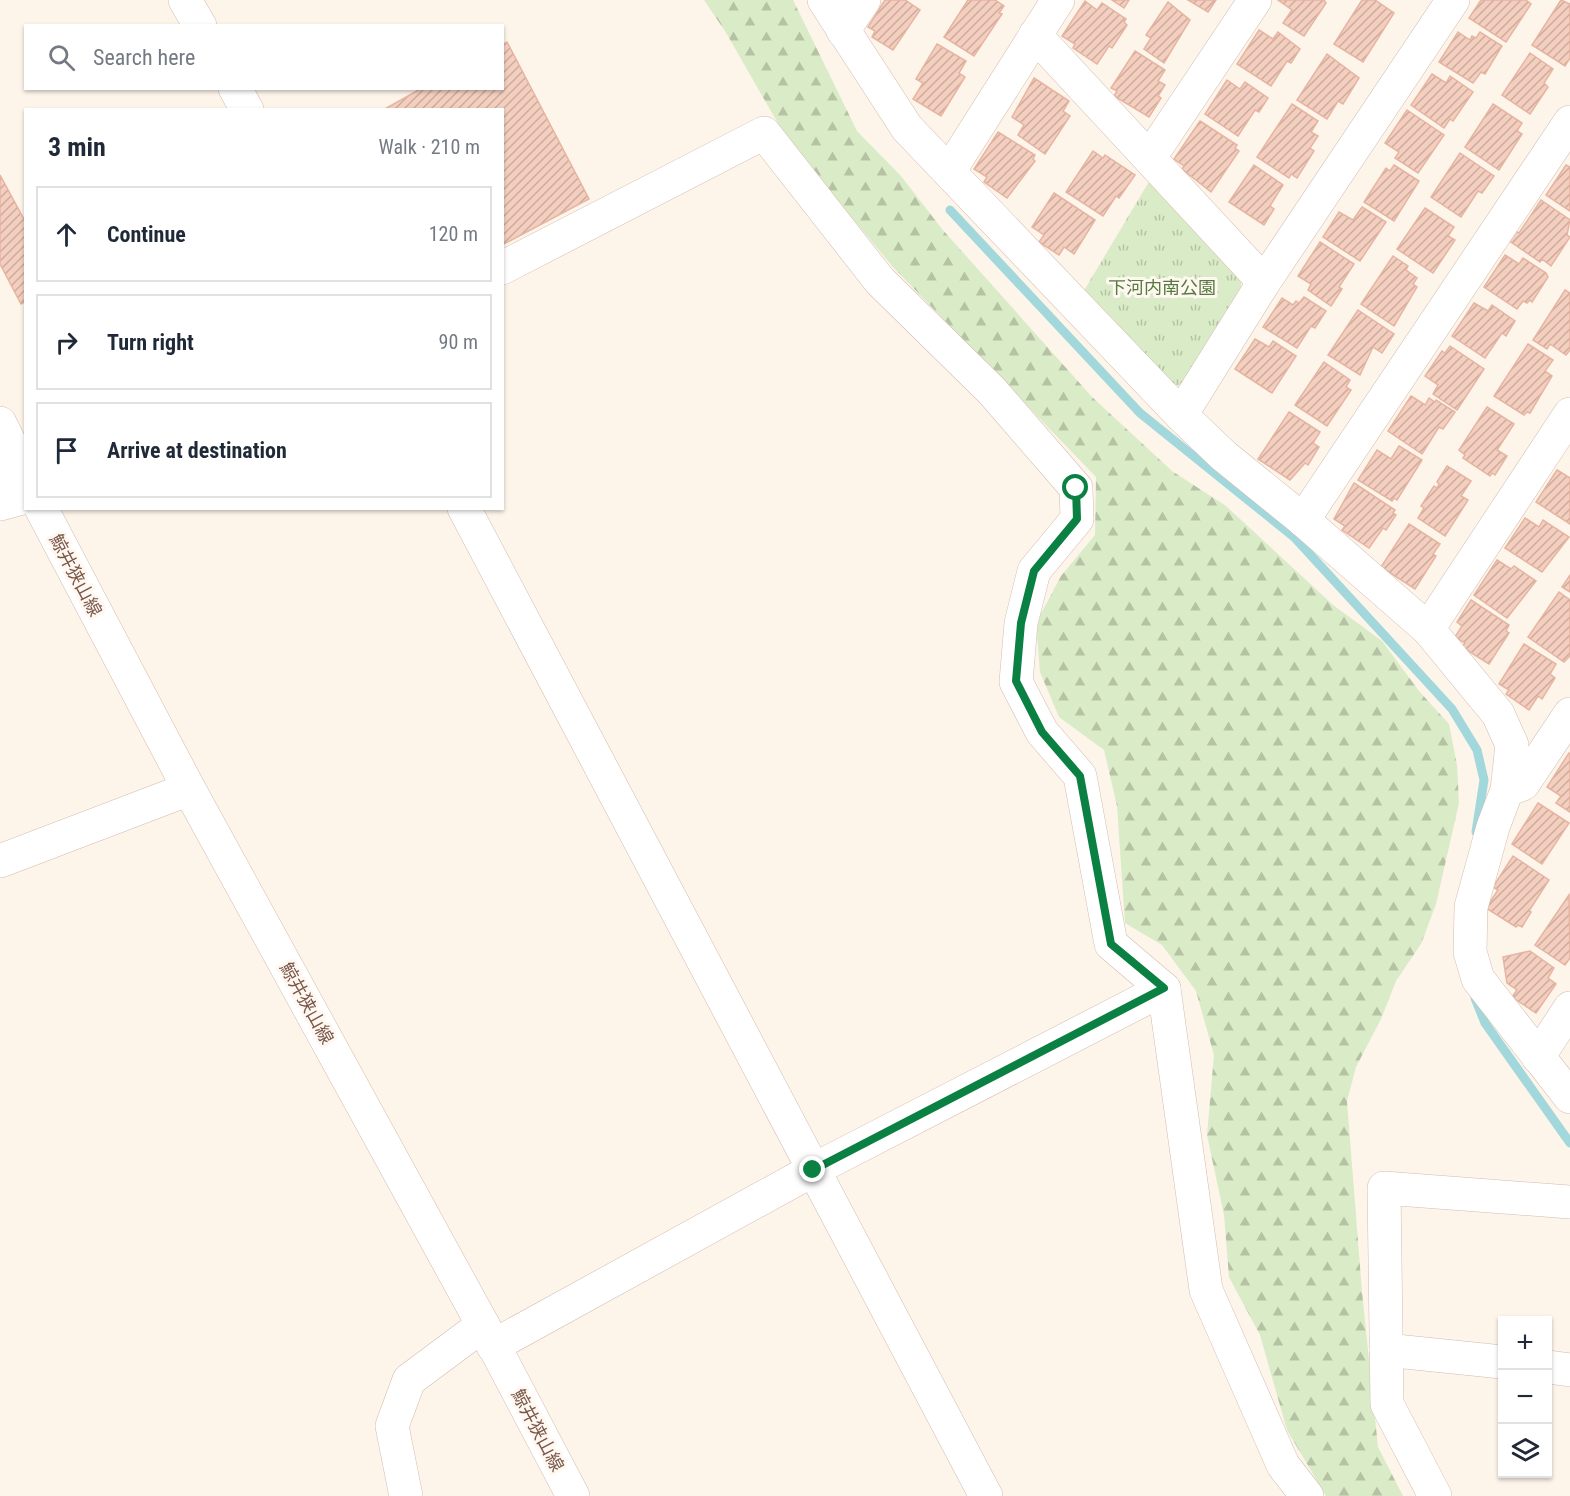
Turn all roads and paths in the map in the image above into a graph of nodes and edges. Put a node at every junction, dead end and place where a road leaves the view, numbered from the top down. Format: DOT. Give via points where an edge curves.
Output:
graph roads {
  1 [pos="185,0"];
  2 [pos="824,0"];
  3 [pos="864,0"];
  4 [pos="1058,0"];
  5 [pos="1256,0"];
  6 [pos="1453,0"];
  7 [pos="199,24"];
  8 [pos="843,31"];
  9 [pos="1035,35"];
  10 [pos="236,90"];
  11 [pos="246,108"];
  12 [pos="1570,122"];
  13 [pos="1150,157"];
  14 [pos="950,170"];
  15 [pos="504,267"];
  16 [pos="1264,282"];
  17 [pos="1570,414"];
  18 [pos="1181,416"];
  19 [pos="0,423"];
  20 [pos="0,471"];
  21 [pos="24,473"];
  22 [pos="24,477"];
  23 [pos="0,504"];
  24 [pos="24,505"];
  25 [pos="42,510"];
  26 [pos="465,510"];
  27 [pos="1303,520"];
  28 [pos="1428,629"];
  29 [pos="1570,714"];
  30 [pos="189,789"];
  31 [pos="1507,790"];
  32 [pos="0,861"];
  33 [pos="1164,988"];
  34 [pos="1570,1008"];
  35 [pos="1538,1057"];
  36 [pos="1570,1097"];
  37 [pos="813,1170"];
  38 [pos="1570,1202"];
  39 [pos="488,1335"];
  40 [pos="1386,1350"];
  41 [pos="1498,1361"];
  42 [pos="1552,1368"];
  43 [pos="1570,1370"];
  44 [pos="406,1496"];
  45 [pos="573,1496"];
  46 [pos="986,1496"];
  47 [pos="1307,1496"];
  48 [pos="1435,1496"];
  1 -- 7 [label="street"];
  2 -- 8 [label="street"];
  3 -- 8 [label="street"];
  4 -- 9 [label="street"];
  5 -- 13 [label="street"];
  6 -- 16 [label="street"];
  8 -- 14 [label="street" via="907,128"];
  9 -- 13 [label="street"];
  9 -- 14 [label="street"];
  10 -- 11 [label="street"];
  12 -- 27 [label="street"];
  13 -- 16 [label="street"];
  14 -- 18 [label="street"];
  15 -- 33 [label="street" via="764,132 880,281 992,391 1076,488 1077,519 1034,571 1021,623 1016,681 1042,732 1080,776 1111,944"];
  16 -- 18 [label="street"];
  17 -- 28 [label="street"];
  18 -- 27 [label="street"];
  19 -- 21 [label="street"];
  20 -- 22 [label="street"];
  23 -- 24 [label="street"];
  25 -- 30 [label="street, 鯨井狭山線"];
  26 -- 37 [label="street"];
  27 -- 28 [label="street"];
  28 -- 31 [label="street" via="1498,714 1512,745"];
  29 -- 31 [label="street" via="1523,784"];
  30 -- 32 [label="street"];
  30 -- 39 [label="street, 鯨井狭山線"];
  31 -- 35 [label="street" via="1470,907 1470,952 1478,979"];
  33 -- 37 [label="street"];
  33 -- 47 [label="street" via="1206,1290 1282,1465"];
  34 -- 35 [label="street"];
  35 -- 36 [label="street"];
  37 -- 39 [label="street"];
  37 -- 46 [label="street"];
  38 -- 40 [label="street" via="1384,1188"];
  39 -- 44 [label="street" via="409,1380 392,1426"];
  39 -- 45 [label="street, 鯨井狭山線"];
  40 -- 41 [label="street"];
  40 -- 48 [label="street" via="1388,1404"];
  42 -- 43 [label="street"];
}
